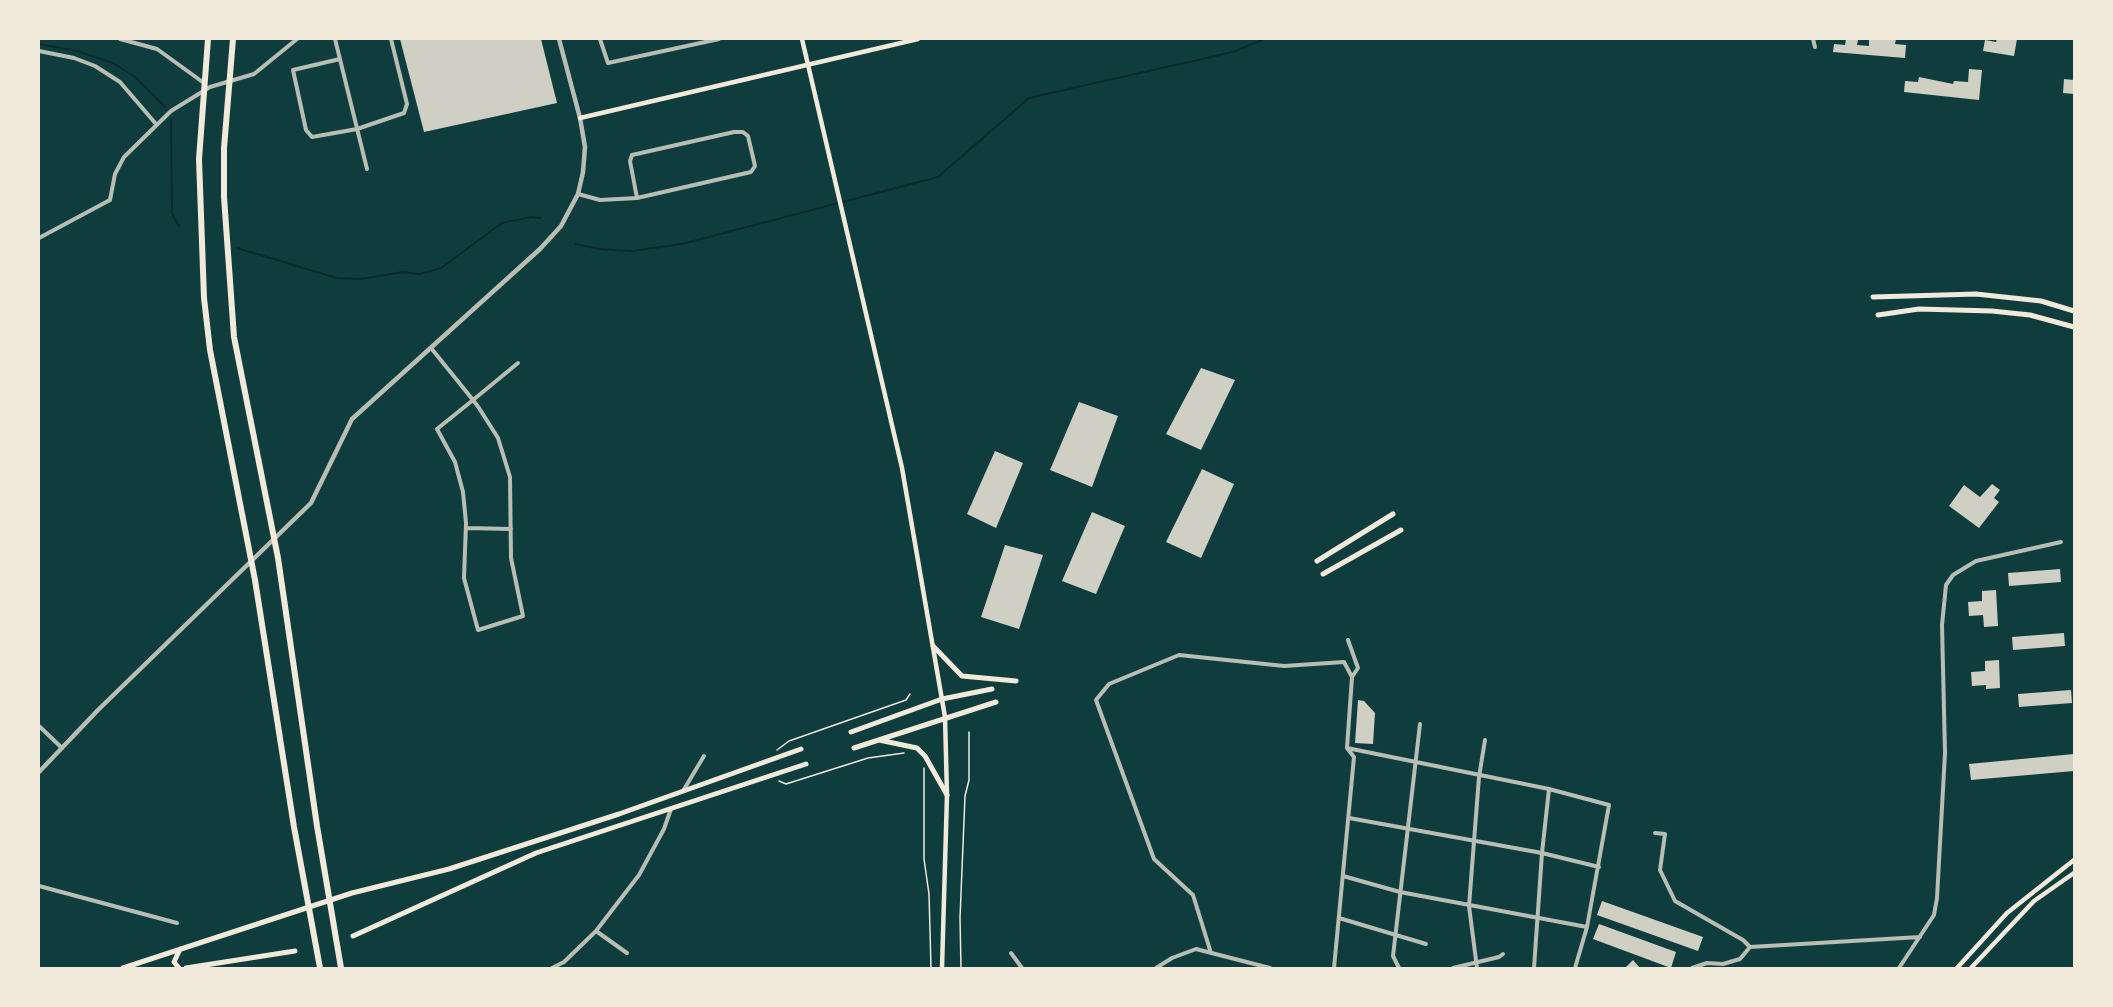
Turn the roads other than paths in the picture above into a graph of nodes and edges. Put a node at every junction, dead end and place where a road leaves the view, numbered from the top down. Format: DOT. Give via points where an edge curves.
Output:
graph roads {
  1 [pos="120,39"];
  2 [pos="208,39"];
  3 [pos="232,39"];
  4 [pos="297,39"];
  5 [pos="336,39"];
  6 [pos="391,39"];
  7 [pos="560,39"];
  8 [pos="600,39"];
  9 [pos="718,39"];
  10 [pos="802,39"];
  11 [pos="918,39"];
  12 [pos="1813,39"];
  13 [pos="910,40"];
  14 [pos="1815,46"];
  15 [pos="39,51"];
  16 [pos="340,59"];
  17 [pos="809,65"];
  18 [pos="210,87"];
  19 [pos="580,118"];
  20 [pos="156,124"];
  21 [pos="357,129"];
  22 [pos="367,169"];
  23 [pos="578,194"];
  24 [pos="637,198"];
  25 [pos="39,238"];
  26 [pos="1873,297"];
  27 [pos="2074,311"];
  28 [pos="1878,315"];
  29 [pos="2074,327"];
  30 [pos="431,348"];
  31 [pos="518,363"];
  32 [pos="473,400"];
  33 [pos="1393,514"];
  34 [pos="466,528"];
  35 [pos="511,529"];
  36 [pos="1401,530"];
  37 [pos="2061,542"];
  38 [pos="1317,561"];
  39 [pos="1323,574"];
  40 [pos="1348,640"];
  41 [pos="933,646"];
  42 [pos="1352,678"];
  43 [pos="1016,681"];
  44 [pos="992,689"];
  45 [pos="942,699"];
  46 [pos="996,702"];
  47 [pos="945,717"];
  48 [pos="1420,724"];
  49 [pos="39,726"];
  50 [pos="851,732"];
  51 [pos="877,740"];
  52 [pos="1485,740"];
  53 [pos="62,748"];
  54 [pos="854,748"];
  55 [pos="1347,748"];
  56 [pos="801,749"];
  57 [pos="704,756"];
  58 [pos="1415,760"];
  59 [pos="806,764"];
  60 [pos="39,772"];
  61 [pos="1479,777"];
  62 [pos="1549,789"];
  63 [pos="683,791"];
  64 [pos="947,795"];
  65 [pos="671,809"];
  66 [pos="1349,818"];
  67 [pos="1408,827"];
  68 [pos="1655,833"];
  69 [pos="1474,842"];
  70 [pos="1542,853"];
  71 [pos="2074,860"];
  72 [pos="1599,867"];
  73 [pos="2074,873"];
  74 [pos="1343,876"];
  75 [pos="39,886"];
  76 [pos="1400,892"];
  77 [pos="1469,906"];
  78 [pos="1339,918"];
  79 [pos="1538,918"];
  80 [pos="177,924"];
  81 [pos="1587,927"];
  82 [pos="596,931"];
  83 [pos="1396,934"];
  84 [pos="353,936"];
  85 [pos="1921,937"];
  86 [pos="1425,944"];
  87 [pos="1750,947"];
  88 [pos="180,949"];
  89 [pos="295,951"];
  90 [pos="627,953"];
  91 [pos="1011,953"];
  92 [pos="1210,953"];
  93 [pos="1503,954"];
  94 [pos="1476,966"];
  95 [pos="123,968"];
  96 [pos="179,968"];
  97 [pos="186,968"];
  98 [pos="320,968"];
  99 [pos="341,968"];
  100 [pos="552,968"];
  101 [pos="942,968"];
  102 [pos="1022,968"];
  103 [pos="1156,968"];
  104 [pos="1270,968"];
  105 [pos="1334,968"];
  106 [pos="1399,968"];
  107 [pos="1453,968"];
  108 [pos="1534,968"];
  109 [pos="1575,968"];
  110 [pos="1692,968"];
  111 [pos="1899,968"];
  112 [pos="1957,968"];
  113 [pos="1971,968"];
  1 -- 18 [label="street" via="157,48"];
  2 -- 98 [label="highway" via="199,159 204,298 210,350 255,580"];
  3 -- 99 [label="highway" via="224,148 234,337 278,558"];
  4 -- 18 [label="street" via="254,74"];
  5 -- 16 [label="street"];
  6 -- 21 [label="street" via="407,104 404,113"];
  7 -- 19 [label="street"];
  8 -- 9 [label="street" via="608,63"];
  10 -- 17 [label="main road"];
  11 -- 13 [label="main road"];
  12 -- 14 [label="street"];
  13 -- 17 [label="main road"];
  15 -- 20 [label="street" via="95,66 120,82"];
  16 -- 21 [label="street"];
  16 -- 21 [label="street" via="293,70 306,130 312,137"];
  17 -- 19 [label="main road"];
  17 -- 41 [label="main road" via="902,468"];
  18 -- 20 [label="street"];
  19 -- 23 [label="street" via="585,147"];
  20 -- 25 [label="street" via="124,157 115,174 110,200"];
  21 -- 22 [label="street"];
  23 -- 24 [label="street" via="600,200"];
  23 -- 30 [label="street" via="551,237"];
  24 -- 24 [label="street" via="751,172 755,166 748,136 734,132 632,155"];
  26 -- 27 [label="main road" via="1976,294 2041,301"];
  28 -- 29 [label="main road" via="1919,309 1992,311 2030,315"];
  30 -- 32 [label="street"];
  30 -- 53 [label="street" via="352,420 311,503"];
  31 -- 32 [label="street"];
  32 -- 34 [label="street" via="437,429 455,462"];
  32 -- 35 [label="street" via="498,438 510,477"];
  33 -- 38 [label="main road"];
  34 -- 35 [label="street"];
  34 -- 35 [label="street" via="465,578 478,630 523,616 511,558"];
  36 -- 39 [label="main road"];
  37 -- 85 [label="street" via="1976,561 1953,575 1946,585 1942,625 1945,753 1937,898 1934,915"];
  40 -- 42 [label="street" via="1358,668"];
  41 -- 43 [label="main road" via="962,676"];
  41 -- 45 [label="main road"];
  42 -- 55 [label="street"];
  42 -- 92 [label="street" via="1344,662 1284,666 1179,655 1108,684 1096,700 1154,859 1193,895"];
  44 -- 45 [label="main road"];
  45 -- 47 [label="main road"];
  45 -- 50 [label="main road"];
  46 -- 47 [label="main road"];
  47 -- 51 [label="main road"];
  47 -- 64 [label="main road"];
  48 -- 58 [label="street"];
  49 -- 53 [label="street"];
  51 -- 54 [label="main road"];
  51 -- 64 [label="main road" via="917,748"];
  52 -- 61 [label="street"];
  53 -- 60 [label="street"];
  55 -- 58 [label="street"];
  55 -- 66 [label="street" via="1354,757"];
  56 -- 63 [label="main road"];
  57 -- 63 [label="street"];
  58 -- 61 [label="street"];
  58 -- 67 [label="street"];
  59 -- 65 [label="main road"];
  61 -- 62 [label="street"];
  61 -- 69 [label="street"];
  62 -- 70 [label="street"];
  62 -- 72 [label="street" via="1609,805"];
  63 -- 88 [label="main road" via="450,869 352,893"];
  64 -- 101 [label="main road"];
  65 -- 82 [label="street" via="639,875"];
  65 -- 84 [label="main road" via="536,853"];
  66 -- 67 [label="street"];
  66 -- 74 [label="street"];
  67 -- 69 [label="street"];
  67 -- 76 [label="street"];
  68 -- 87 [label="street" via="1665,834 1660,870 1675,901"];
  69 -- 70 [label="street"];
  69 -- 77 [label="street"];
  70 -- 72 [label="street"];
  70 -- 79 [label="street"];
  71 -- 112 [label="main road" via="2007,913"];
  72 -- 81 [label="street"];
  73 -- 113 [label="main road" via="2034,902"];
  74 -- 76 [label="street"];
  74 -- 78 [label="street"];
  75 -- 80 [label="street"];
  76 -- 77 [label="street"];
  76 -- 83 [label="street"];
  77 -- 79 [label="street"];
  77 -- 94 [label="street"];
  78 -- 83 [label="street"];
  78 -- 105 [label="street"];
  79 -- 81 [label="street"];
  79 -- 108 [label="street"];
  81 -- 109 [label="street"];
  82 -- 90 [label="street"];
  82 -- 100 [label="street" via="564,962"];
  83 -- 86 [label="street"];
  83 -- 106 [label="street" via="1393,956"];
  85 -- 87 [label="street"];
  85 -- 111 [label="street"];
  87 -- 110 [label="street" via="1740,959"];
  88 -- 95 [label="main road"];
  88 -- 96 [label="main road" via="174,962"];
  89 -- 97 [label="main road"];
  91 -- 102 [label="street"];
  92 -- 103 [label="street" via="1196,950"];
  92 -- 104 [label="street"];
  93 -- 94 [label="street"];
  94 -- 107 [label="street"];
}
